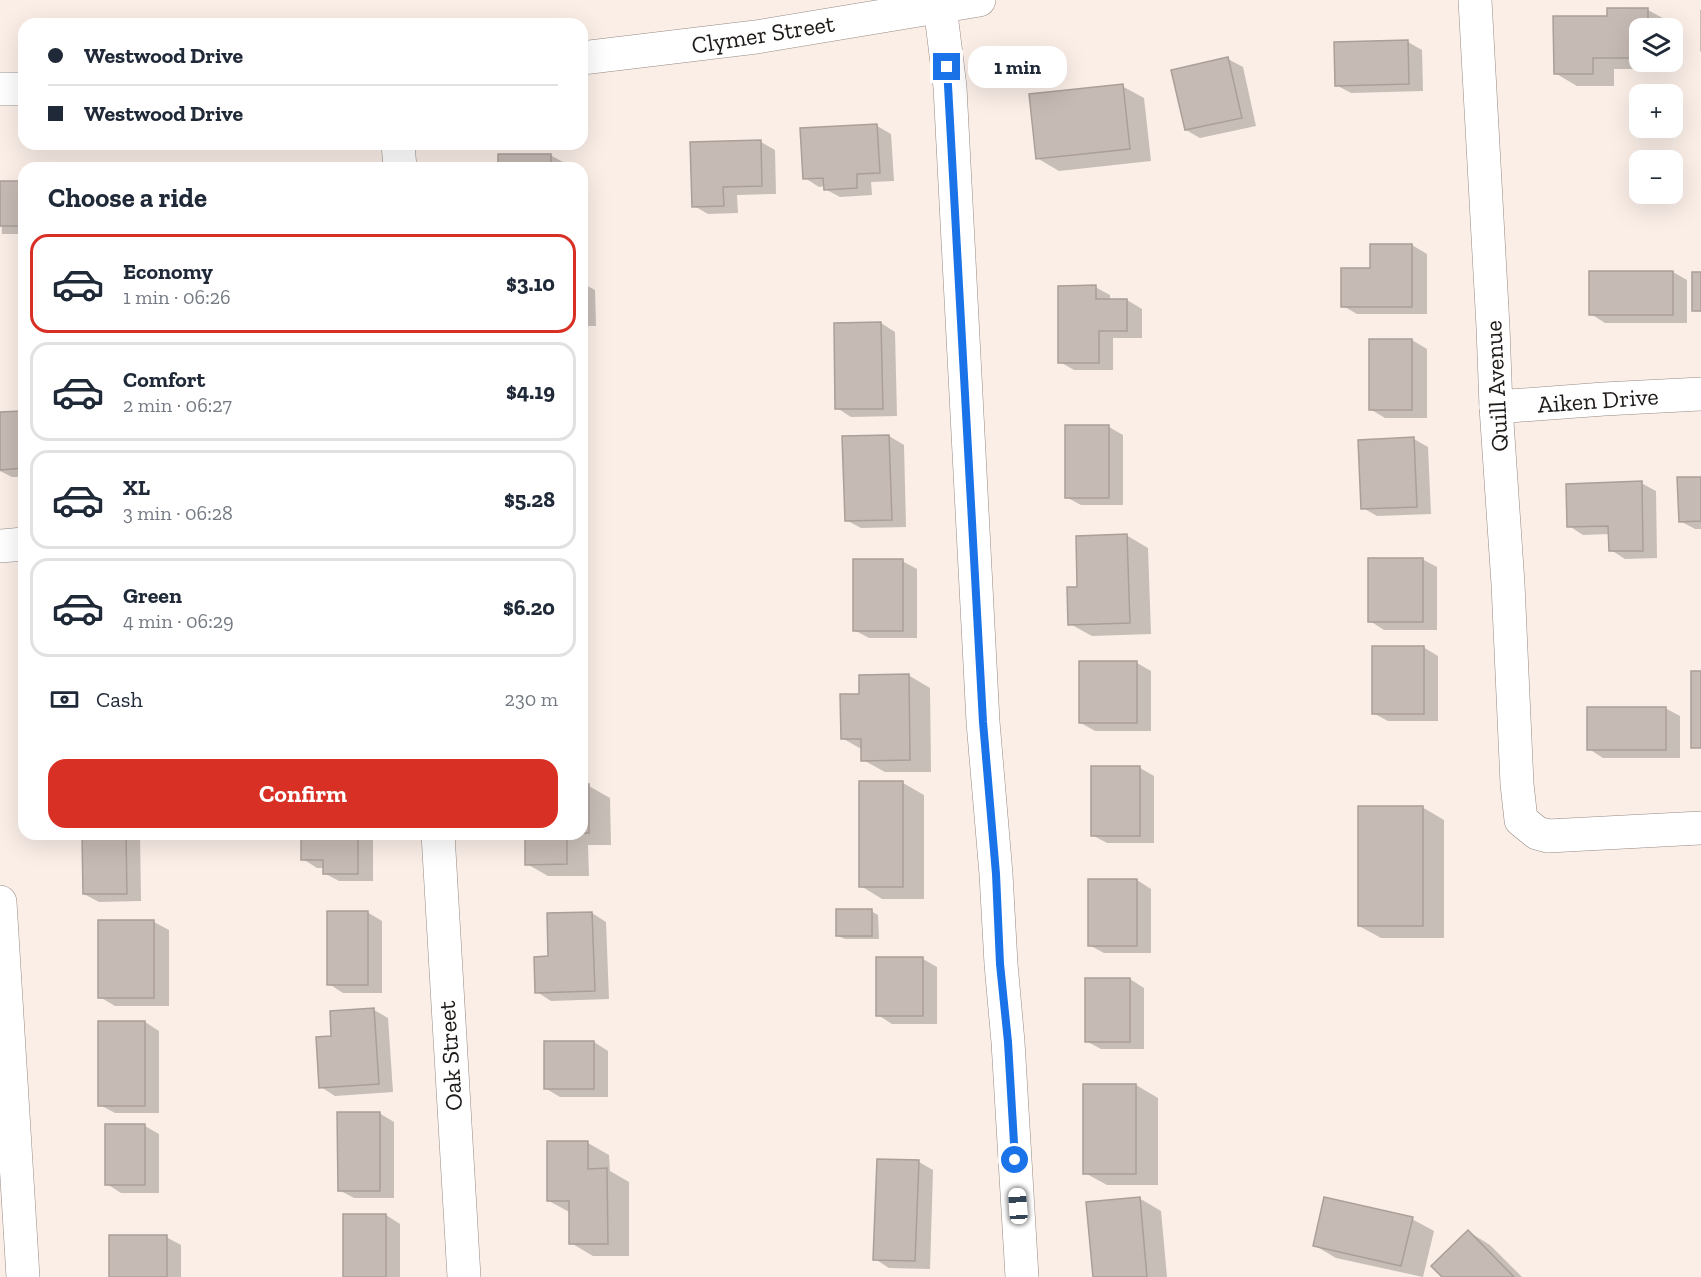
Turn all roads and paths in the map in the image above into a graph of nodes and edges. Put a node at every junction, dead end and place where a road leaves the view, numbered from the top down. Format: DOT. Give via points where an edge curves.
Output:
graph roads {
  1 [pos="979,0"];
  2 [pos="1475,0"];
  3 [pos="940,6"];
  4 [pos="588,57"];
  5 [pos="18,88"];
  6 [pos="0,89"];
  7 [pos="1701,394"];
  8 [pos="1496,407"];
  9 [pos="18,544"];
  10 [pos="0,546"];
  11 [pos="1701,828"];
  12 [pos="438,840"];
  13 [pos="0,902"];
  14 [pos="23,1277"];
  15 [pos="464,1277"];
  16 [pos="1022,1277"];
  1 -- 3 [label="street, Clymer Street"];
  2 -- 8 [label="street, Quill Avenue"];
  3 -- 4 [label="street, Clymer Street" via="756,37"];
  3 -- 16 [label="street" via="950,87 983,722"];
  5 -- 6 [label="street"];
  7 -- 8 [label="street, Aiken Drive"];
  8 -- 11 [label="street, Quill Avenue" via="1521,820 1548,836"];
  9 -- 10 [label="street"];
  12 -- 15 [label="street, Oak Street"];
  13 -- 14 [label="street"];
}
